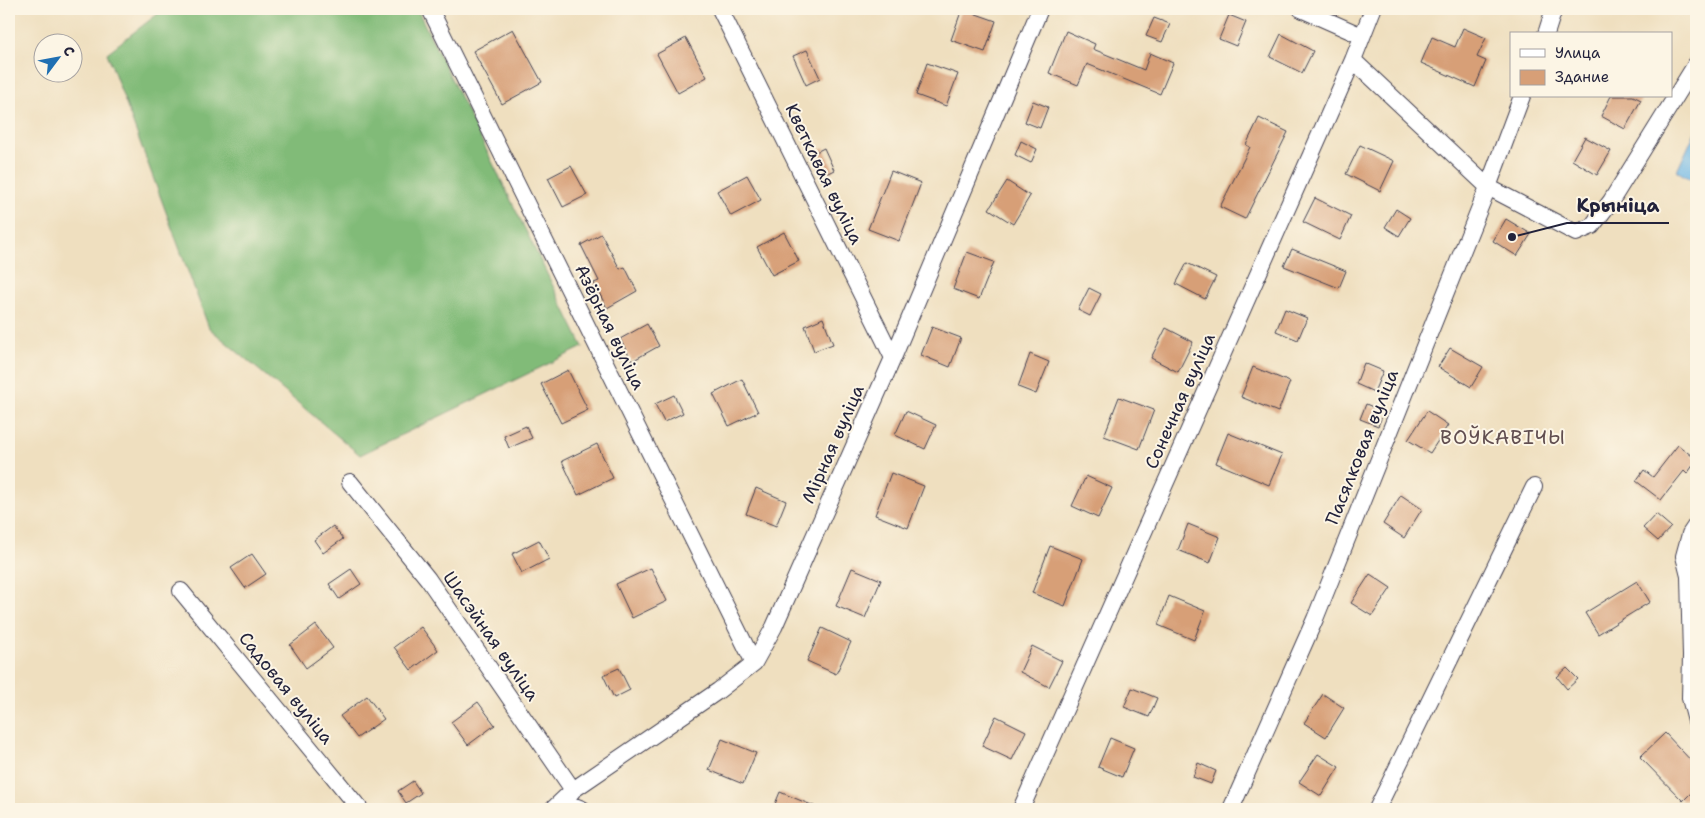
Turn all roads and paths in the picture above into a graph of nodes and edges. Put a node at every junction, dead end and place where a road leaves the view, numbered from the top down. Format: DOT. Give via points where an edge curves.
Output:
graph roads {
  1 [pos="430,9"];
  2 [pos="720,9"];
  3 [pos="1040,9"];
  4 [pos="1301,9"];
  5 [pos="1373,9"];
  6 [pos="1554,9"];
  7 [pos="1547,32"];
  8 [pos="1362,36"];
  9 [pos="1353,60"];
  10 [pos="1696,64"];
  11 [pos="1521,98"];
  12 [pos="1488,187"];
  13 [pos="893,358"];
  14 [pos="350,482"];
  15 [pos="1534,488"];
  16 [pos="1696,525"];
  17 [pos="181,591"];
  18 [pos="754,663"];
  19 [pos="1696,721"];
  20 [pos="573,790"];
  21 [pos="360,809"];
  22 [pos="553,809"];
  23 [pos="582,809"];
  24 [pos="1021,809"];
  25 [pos="1231,809"];
  26 [pos="1377,809"];
  1 -- 18 [label="street, Азёрная вуліца"];
  2 -- 13 [label="street, Кветкавая вуліца"];
  3 -- 13 [label="street, Мірная вуліца"];
  4 -- 8 [label="street"];
  5 -- 8 [label="street, Сонечная вуліца"];
  6 -- 7 [label="street"];
  8 -- 9 [label="street, Сонечная вуліца"];
  9 -- 12 [label="street"];
  9 -- 24 [label="street, Сонечная вуліца"];
  10 -- 12 [label="street" via="1592,226 1576,233"];
  11 -- 12 [label="street, Пасялковая вуліца"];
  12 -- 25 [label="street, Пасялковая вуліца" via="1315,619"];
  13 -- 18 [label="street, Мірная вуліца" via="774,627"];
  14 -- 20 [label="street, Шасэйная вуліца" via="428,579"];
  15 -- 26 [label="street"];
  16 -- 19 [label="street" via="1684,556 1689,576 1690,698"];
  17 -- 21 [label="street, Садовая вуліца"];
  18 -- 20 [label="street, Мірная вуліца"];
  20 -- 22 [label="street, Мірная вуліца"];
  20 -- 23 [label="street" via="564,802"];
}
